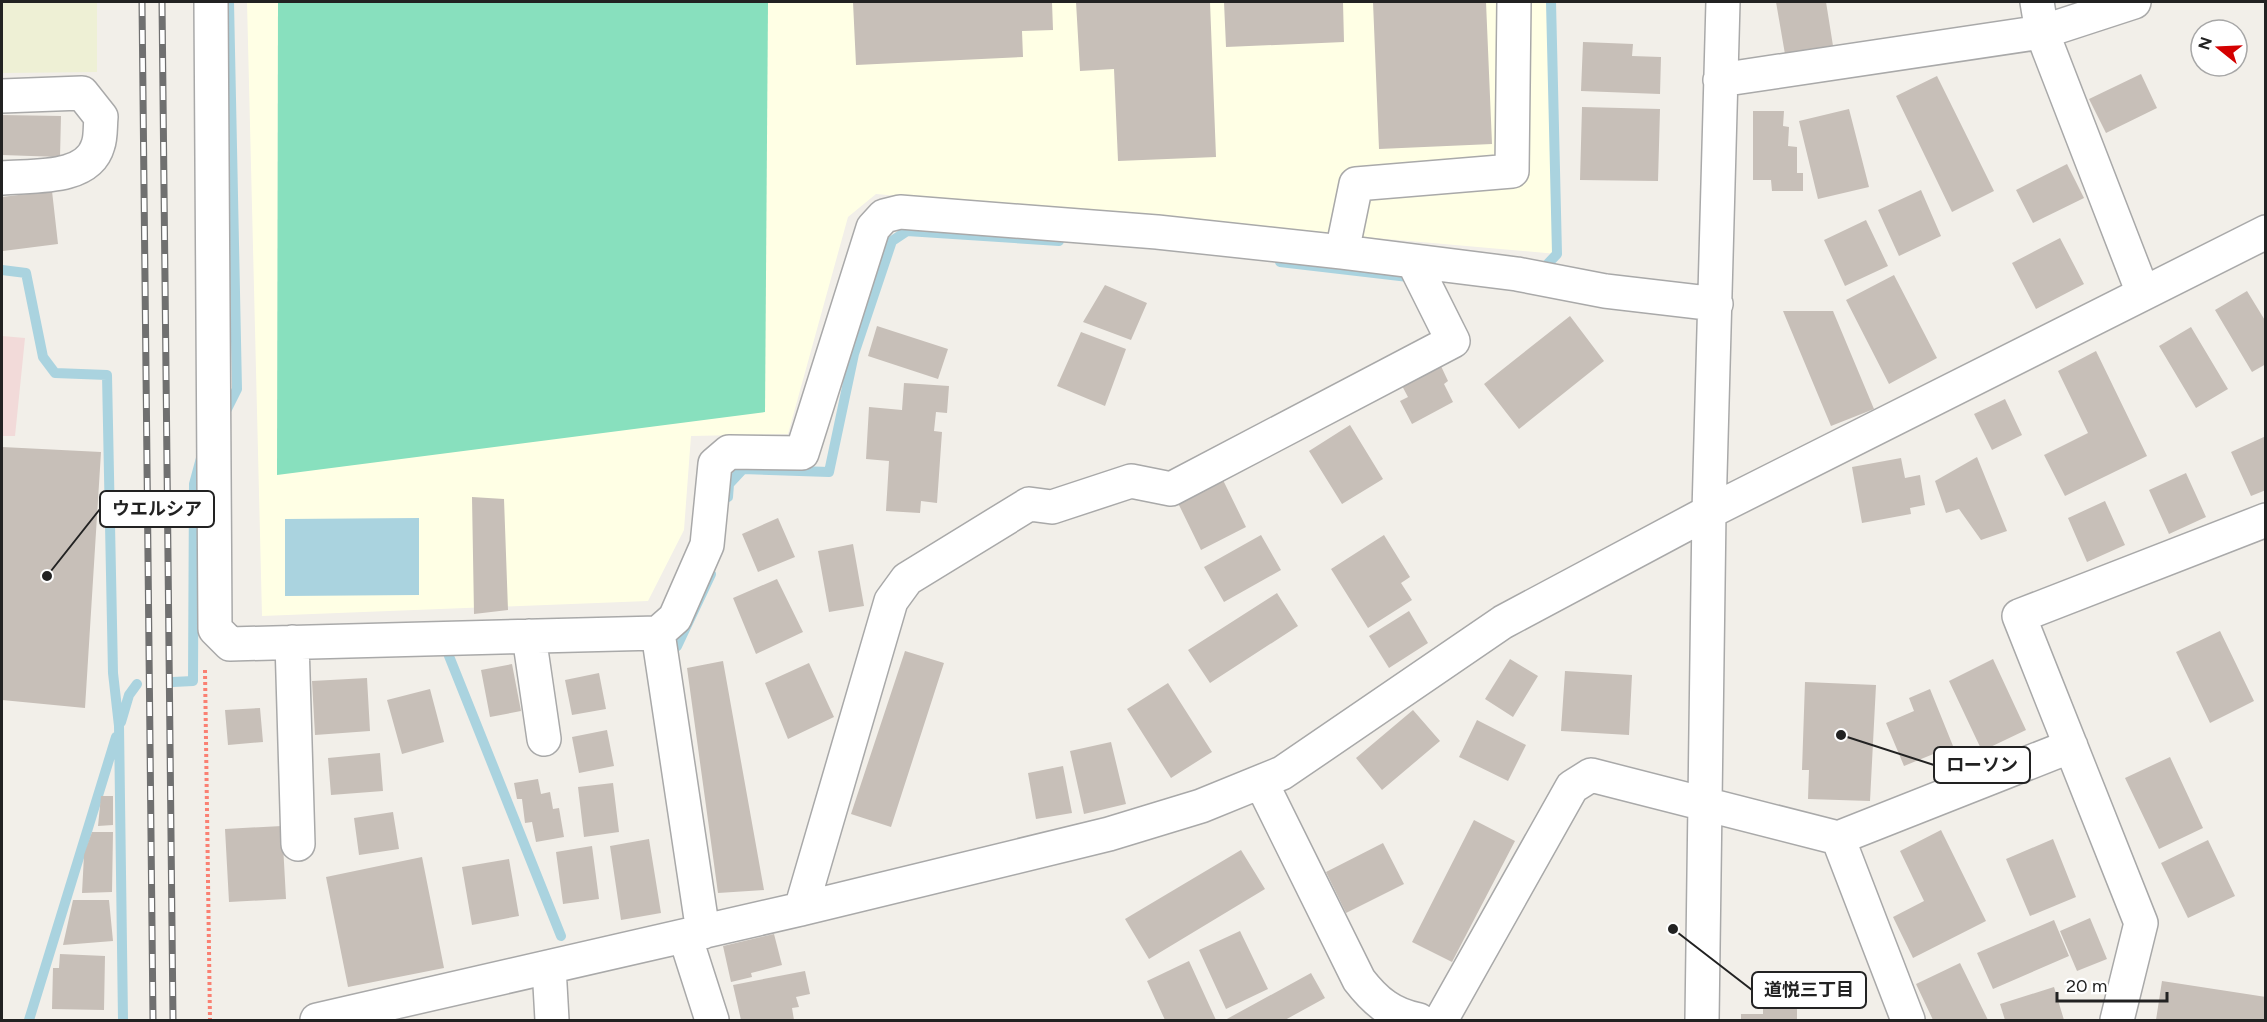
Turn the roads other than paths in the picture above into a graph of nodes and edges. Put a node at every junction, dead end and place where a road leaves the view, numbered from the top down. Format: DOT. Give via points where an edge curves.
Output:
graph roads {
  1 [pos="211,2"];
  2 [pos="1514,2"];
  3 [pos="1723,2"];
  4 [pos="2134,2"];
  5 [pos="2040,17"];
  6 [pos="1720,80"];
  7 [pos="2,96"];
  8 [pos="2,178"];
  9 [pos="2265,232"];
  10 [pos="1342,252"];
  11 [pos="1413,261"];
  12 [pos="2143,293"];
  13 [pos="1716,304"];
  14 [pos="1709,512"];
  15 [pos="2263,527"];
  16 [pos="658,633"];
  17 [pos="292,642"];
  18 [pos="531,646"];
  19 [pos="544,739"];
  20 [pos="2071,746"];
  21 [pos="1261,782"];
  22 [pos="1703,804"];
  23 [pos="1838,838"];
  24 [pos="298,844"];
  25 [pos="801,909"];
  26 [pos="694,934"];
  27 [pos="549,967"];
  28 [pos="317,1020"];
  29 [pos="552,1020"];
  30 [pos="712,1020"];
  31 [pos="1419,1020"];
  32 [pos="1441,1020"];
  33 [pos="1702,1020"];
  34 [pos="1908,1020"];
  35 [pos="2117,1020"];
  1 -- 17 [label="street" via="215,629 230,644"];
  2 -- 10 [label="street" via="1512,171 1356,184"];
  3 -- 6 [label="street"];
  4 -- 5 [label="street"];
  5 -- 6 [label="street"];
  5 -- 12 [label="street"];
  6 -- 13 [label="street"];
  7 -- 8 [label="street" via="82,93 101,117 98,146 88,164 69,171"];
  9 -- 12 [label="street"];
  10 -- 11 [label="street"];
  10 -- 16 [label="street" via="912,212 884,216 873,228 802,453 729,452 715,464 707,545 675,618"];
  11 -- 13 [label="street"];
  11 -- 25 [label="street" via="1453,341 1171,489 1131,481 1052,507 1029,504 907,579 891,601"];
  12 -- 14 [label="street"];
  13 -- 14 [label="street"];
  14 -- 21 [label="street" via="1503,622 1282,773"];
  14 -- 22 [label="street"];
  15 -- 20 [label="street" via="2019,616"];
  16 -- 18 [label="street"];
  16 -- 26 [label="street"];
  17 -- 18 [label="street"];
  17 -- 24 [label="street"];
  18 -- 19 [label="street"];
  20 -- 23 [label="street"];
  20 -- 35 [label="street" via="2141,923"];
  21 -- 25 [label="street" via="1201,806 1109,834"];
  21 -- 31 [label="street" via="1359,980 1375,1001 1402,1017"];
  22 -- 23 [label="street"];
  22 -- 32 [label="street" via="1591,775 1572,787"];
  22 -- 33 [label="street"];
  23 -- 34 [label="street"];
  25 -- 26 [label="street"];
  26 -- 27 [label="street"];
  26 -- 30 [label="street"];
  27 -- 28 [label="street"];
  27 -- 29 [label="street"];
}
